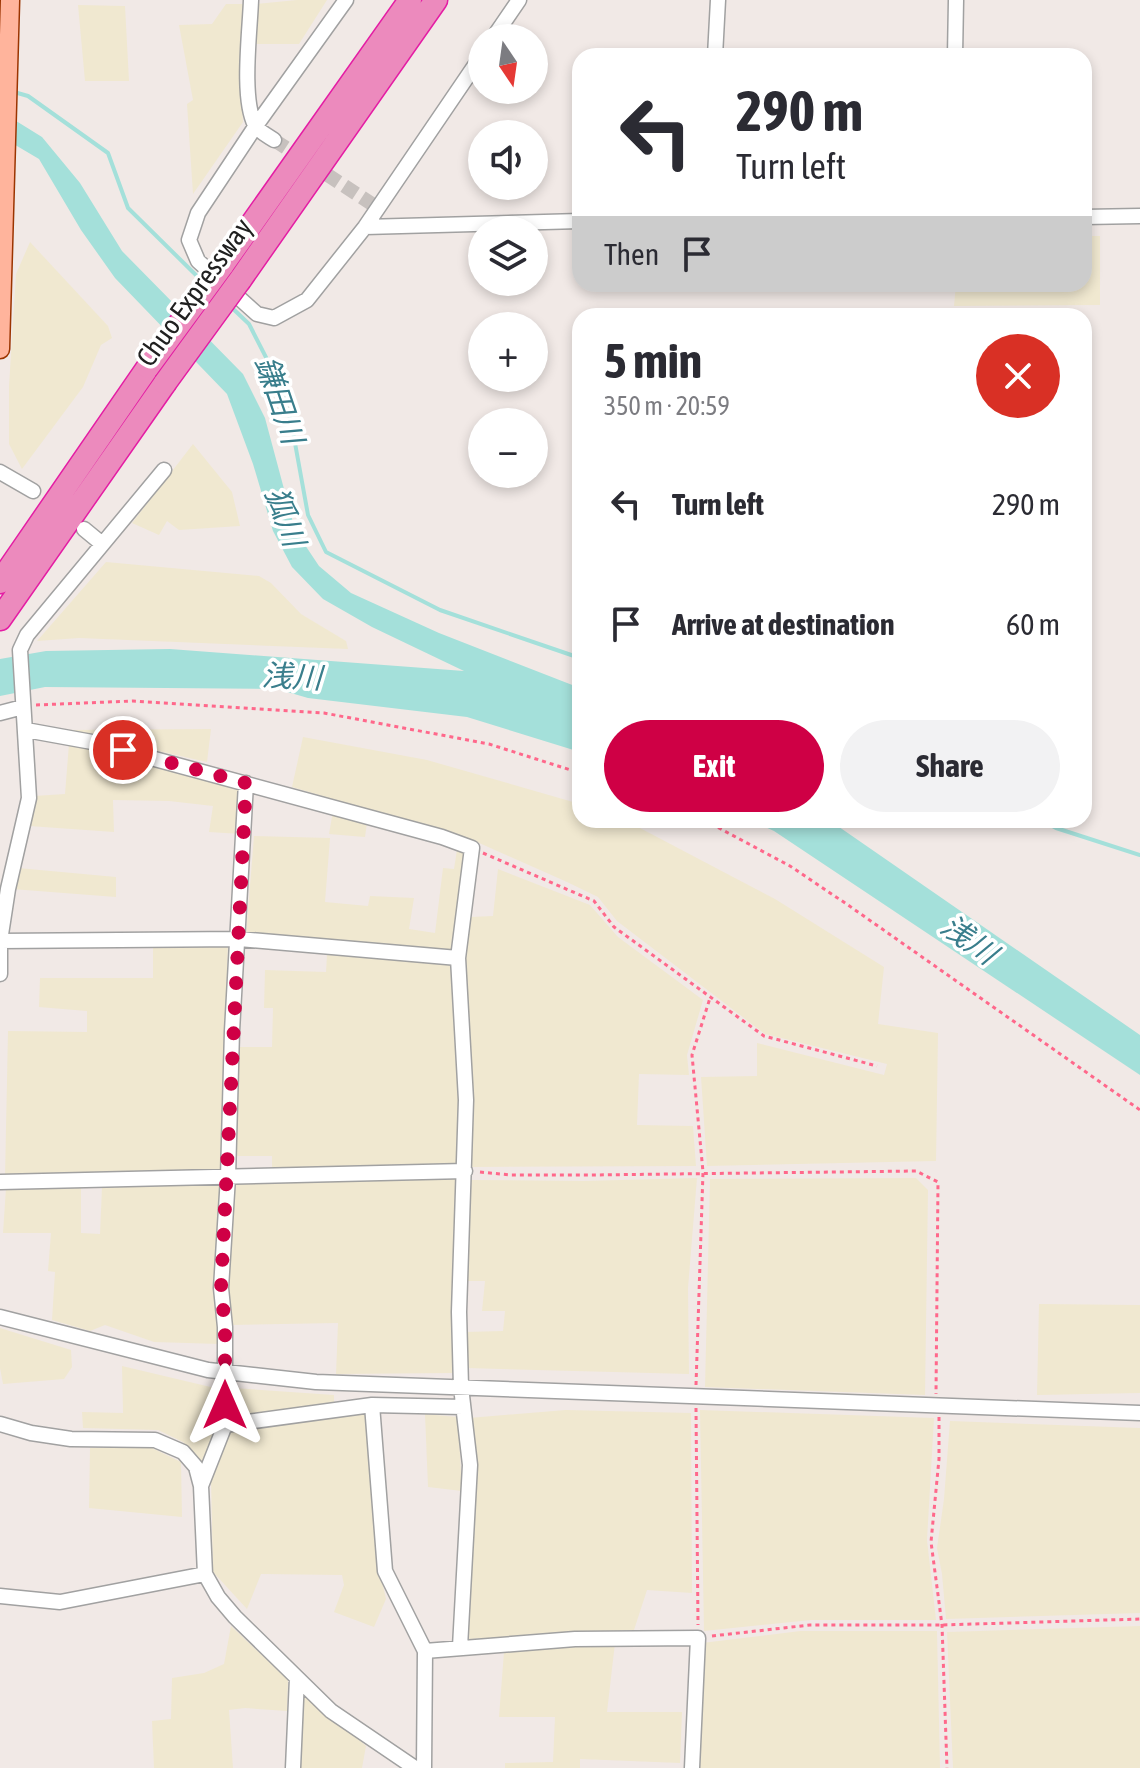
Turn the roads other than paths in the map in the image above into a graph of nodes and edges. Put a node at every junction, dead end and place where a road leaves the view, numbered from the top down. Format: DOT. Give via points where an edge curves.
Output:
graph roads {
  1 [pos="10,0"];
  2 [pos="251,0"];
  3 [pos="346,0"];
  4 [pos="410,0"];
  5 [pos="436,0"];
  6 [pos="519,0"];
  7 [pos="718,0"];
  8 [pos="956,0"];
  9 [pos="503,24"];
  10 [pos="715,48"];
  11 [pos="955,48"];
  12 [pos="468,76"];
  13 [pos="255,127"];
  14 [pos="274,140"];
  15 [pos="1140,216"];
  16 [pos="1092,217"];
  17 [pos="572,221"];
  18 [pos="365,227"];
  19 [pos="2,255"];
  20 [pos="231,273"];
  21 [pos="0,349"];
  22 [pos="157,375"];
  23 [pos="164,470"];
  24 [pos="0,472"];
  25 [pos="33,491"];
  26 [pos="84,529"];
  27 [pos="101,543"];
  28 [pos="0,582"];
  29 [pos="0,619"];
  30 [pos="23,702"];
  31 [pos="0,713"];
  32 [pos="26,730"];
  33 [pos="246,783"];
  34 [pos="239,939"];
  35 [pos="0,941"];
  36 [pos="458,958"];
  37 [pos="0,974"];
  38 [pos="465,1171"];
  39 [pos="228,1177"];
  40 [pos="0,1182"];
  41 [pos="0,1317"];
  42 [pos="226,1373"];
  43 [pos="461,1387"];
  44 [pos="372,1405"];
  45 [pos="463,1407"];
  46 [pos="1140,1413"];
  47 [pos="0,1424"];
  48 [pos="225,1425"];
  49 [pos="201,1486"];
  50 [pos="205,1574"];
  51 [pos="0,1596"];
  52 [pos="460,1647"];
  53 [pos="425,1651"];
  54 [pos="297,1678"];
  55 [pos="293,1768"];
  56 [pos="415,1768"];
  57 [pos="424,1768"];
  58 [pos="692,1768"];
  1 -- 19 [label="main road"];
  2 -- 13 [label="street" via="247,80"];
  3 -- 13 [label="street"];
  4 -- 20 [label="highway, Chuo Expressway"];
  5 -- 20 [label="highway, Chuo Expressway"];
  6 -- 9 [label="street"];
  7 -- 10 [label="street"];
  8 -- 11 [label="street"];
  12 -- 18 [label="street"];
  13 -- 14 [label="street"];
  13 -- 18 [label="street" via="198,213 189,240 198,261 257,314 274,318 307,300"];
  15 -- 16 [label="street"];
  17 -- 18 [label="street"];
  19 -- 21 [label="main road"];
  20 -- 22 [label="highway, Chuo Expressway, bridge"];
  22 -- 28 [label="highway, Chuo Expressway"];
  22 -- 29 [label="highway, Chuo Expressway"];
  23 -- 27 [label="street"];
  24 -- 25 [label="street"];
  26 -- 27 [label="street"];
  27 -- 30 [label="street" via="27,635 20,650"];
  30 -- 31 [label="street"];
  30 -- 32 [label="street"];
  32 -- 33 [label="street"];
  32 -- 35 [label="street" via="29,798"];
  33 -- 34 [label="street"];
  33 -- 36 [label="street" via="472,848"];
  34 -- 35 [label="street"];
  34 -- 36 [label="street"];
  34 -- 39 [label="street"];
  35 -- 37 [label="street"];
  36 -- 38 [label="street"];
  38 -- 39 [label="street"];
  38 -- 43 [label="street"];
  39 -- 40 [label="street"];
  39 -- 42 [label="street" via="221,1288"];
  41 -- 42 [label="street"];
  42 -- 43 [label="street"];
  42 -- 48 [label="street"];
  43 -- 45 [label="street"];
  43 -- 46 [label="street"];
  44 -- 45 [label="street"];
  44 -- 48 [label="street"];
  44 -- 53 [label="street" via="385,1571"];
  45 -- 52 [label="street" via="470,1465"];
  47 -- 49 [label="street" via="71,1439 155,1440 183,1452 196,1467"];
  48 -- 49 [label="street"];
  49 -- 50 [label="street"];
  50 -- 51 [label="street" via="60,1602"];
  50 -- 54 [label="street" via="235,1617"];
  52 -- 53 [label="street"];
  52 -- 58 [label="street" via="698,1638"];
  53 -- 57 [label="street"];
  54 -- 55 [label="street"];
  54 -- 56 [label="street" via="331,1711"];
}
